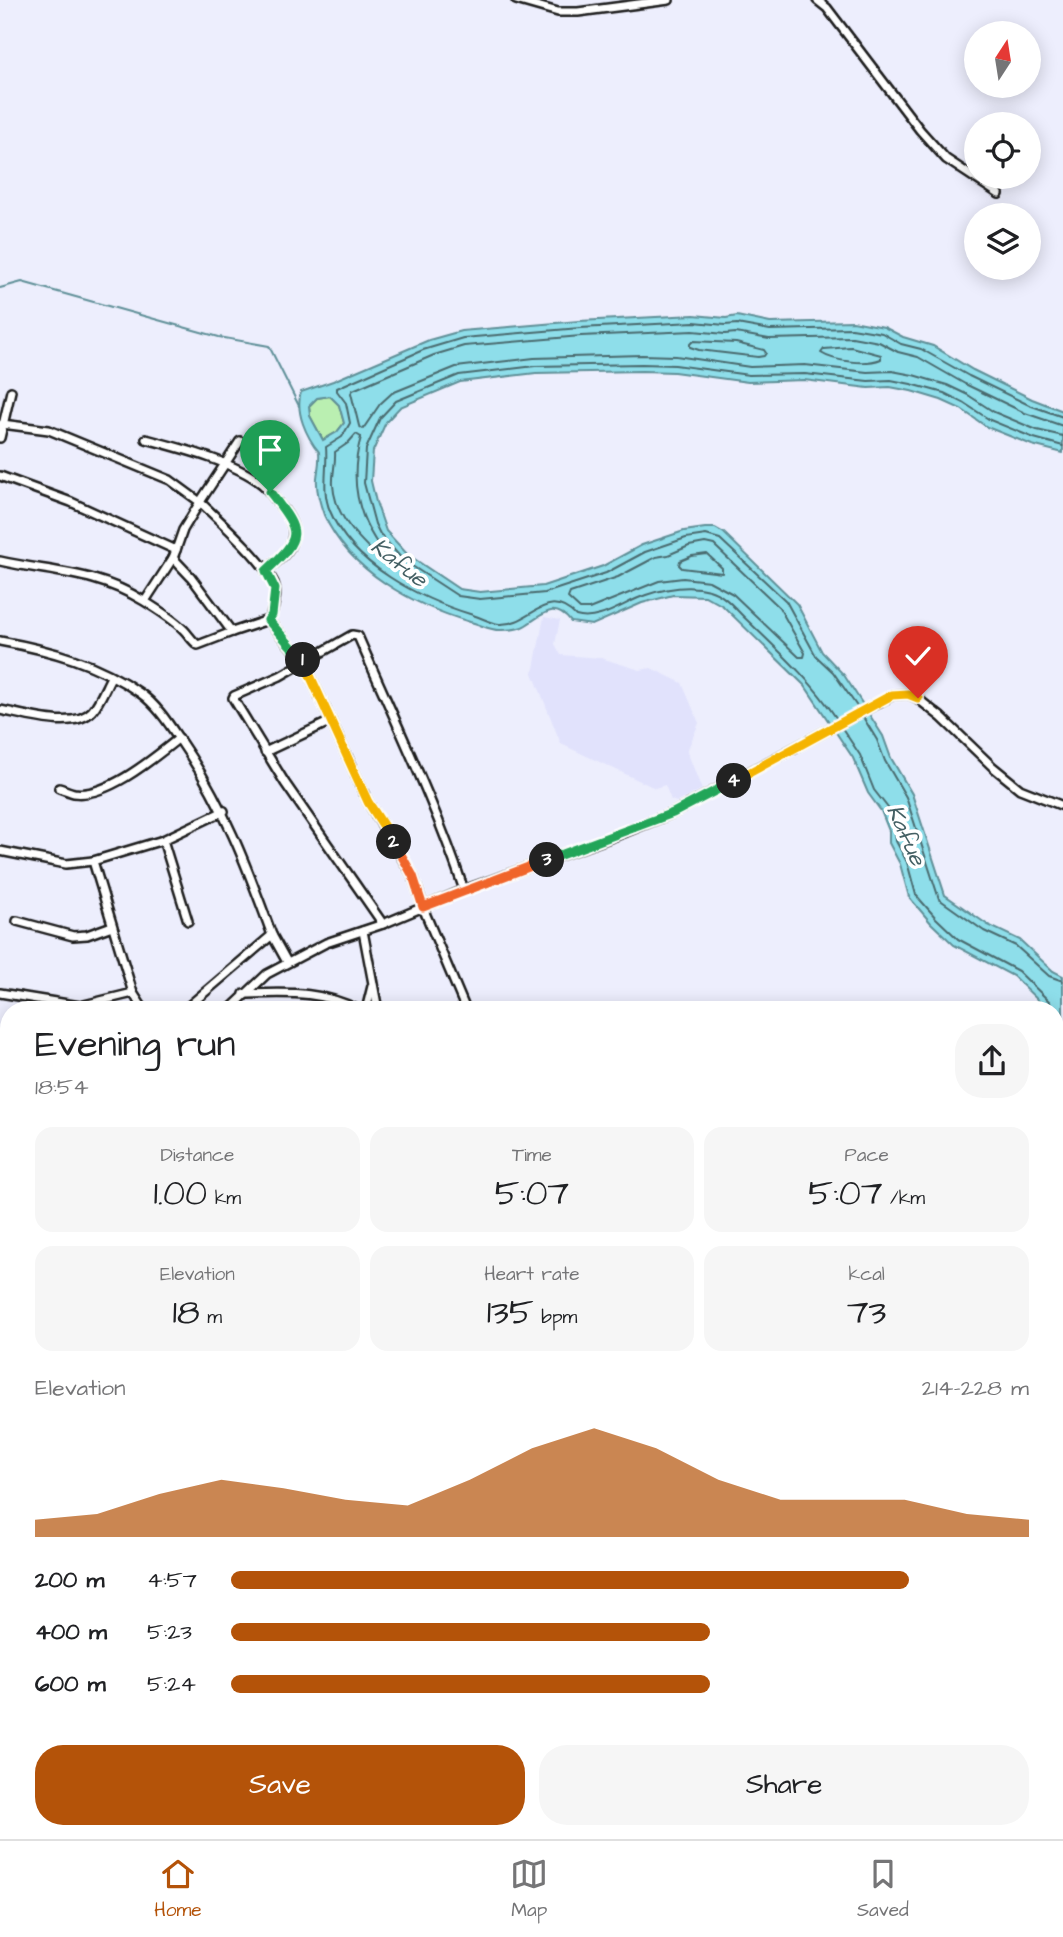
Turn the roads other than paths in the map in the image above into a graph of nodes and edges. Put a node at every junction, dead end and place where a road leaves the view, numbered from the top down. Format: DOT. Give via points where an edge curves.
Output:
graph roads {
  1 [pos="516,0"];
  2 [pos="669,0"];
  3 [pos="817,0"];
  4 [pos="999,194"];
  5 [pos="11,391"];
  6 [pos="2,424"];
  7 [pos="0,438"];
  8 [pos="146,439"];
  9 [pos="240,441"];
  10 [pos="226,465"];
  11 [pos="0,476"];
  12 [pos="200,502"];
  13 [pos="176,550"];
  14 [pos="173,558"];
  15 [pos="0,561"];
  16 [pos="266,571"];
  17 [pos="145,601"];
  18 [pos="268,620"];
  19 [pos="232,632"];
  20 [pos="0,641"];
  21 [pos="304,662"];
  22 [pos="111,677"];
  23 [pos="0,710"];
  24 [pos="331,721"];
  25 [pos="179,738"];
  26 [pos="265,752"];
  27 [pos="58,788"];
  28 [pos="1063,806"];
  29 [pos="223,811"];
  30 [pos="163,840"];
  31 [pos="0,850"];
  32 [pos="93,861"];
  33 [pos="464,890"];
  34 [pos="423,907"];
  35 [pos="17,920"];
  36 [pos="188,921"];
  37 [pos="383,924"];
  38 [pos="112,926"];
  39 [pos="363,931"];
  40 [pos="272,935"];
  41 [pos="287,962"];
  42 [pos="372,985"];
  43 [pos="0,993"];
  44 [pos="133,993"];
  45 [pos="243,994"];
  46 [pos="49,1001"];
  47 [pos="100,1001"];
  48 [pos="138,1001"];
  49 [pos="195,1001"];
  50 [pos="237,1001"];
  51 [pos="338,1001"];
  52 [pos="368,1001"];
  53 [pos="376,1001"];
  54 [pos="462,1001"];
  1 -- 2 [label="street" via="558,12"];
  3 -- 4 [label="street" via="946,159"];
  5 -- 6 [label="street"];
  6 -- 7 [label="street"];
  6 -- 12 [label="street" via="49,430 170,480"];
  8 -- 10 [label="street"];
  9 -- 10 [label="street"];
  10 -- 12 [label="street"];
  10 -- 16 [label="street" via="261,483 294,525 287,551"];
  11 -- 13 [label="street" via="71,502"];
  12 -- 13 [label="street"];
  12 -- 16 [label="street"];
  13 -- 14 [label="street"];
  14 -- 17 [label="street"];
  14 -- 19 [label="street"];
  15 -- 17 [label="street" via="92,577"];
  16 -- 18 [label="street" via="275,589"];
  17 -- 19 [label="street" via="198,645"];
  18 -- 19 [label="street"];
  18 -- 21 [label="street"];
  20 -- 22 [label="street" via="85,662"];
  21 -- 24 [label="street"];
  21 -- 26 [label="street" via="234,696"];
  21 -- 33 [label="street" via="352,635 358,636 446,837"];
  22 -- 23 [label="street" via="93,710 79,719"];
  22 -- 25 [label="street" via="159,710"];
  24 -- 26 [label="street"];
  24 -- 34 [label="street" via="368,802 413,876"];
  25 -- 27 [label="street" via="141,768 108,786 75,793"];
  25 -- 29 [label="street"];
  26 -- 37 [label="street"];
  28 -- 33 [label="street" via="1020,789 918,698 892,695 673,813"];
  29 -- 30 [label="street"];
  29 -- 40 [label="street"];
  30 -- 32 [label="street"];
  30 -- 36 [label="street"];
  31 -- 32 [label="street" via="66,864"];
  32 -- 38 [label="street"];
  33 -- 34 [label="street"];
  34 -- 37 [label="street"];
  34 -- 54 [label="street"];
  35 -- 38 [label="street" via="74,936"];
  37 -- 39 [label="street"];
  38 -- 44 [label="street"];
  39 -- 41 [label="street"];
  39 -- 42 [label="street"];
  40 -- 41 [label="street"];
  40 -- 49 [label="street"];
  41 -- 45 [label="street"];
  42 -- 52 [label="street"];
  42 -- 53 [label="street"];
  43 -- 46 [label="street"];
  44 -- 47 [label="street"];
  44 -- 48 [label="street"];
  45 -- 50 [label="street"];
  45 -- 51 [label="street" via="301,992"];
}
